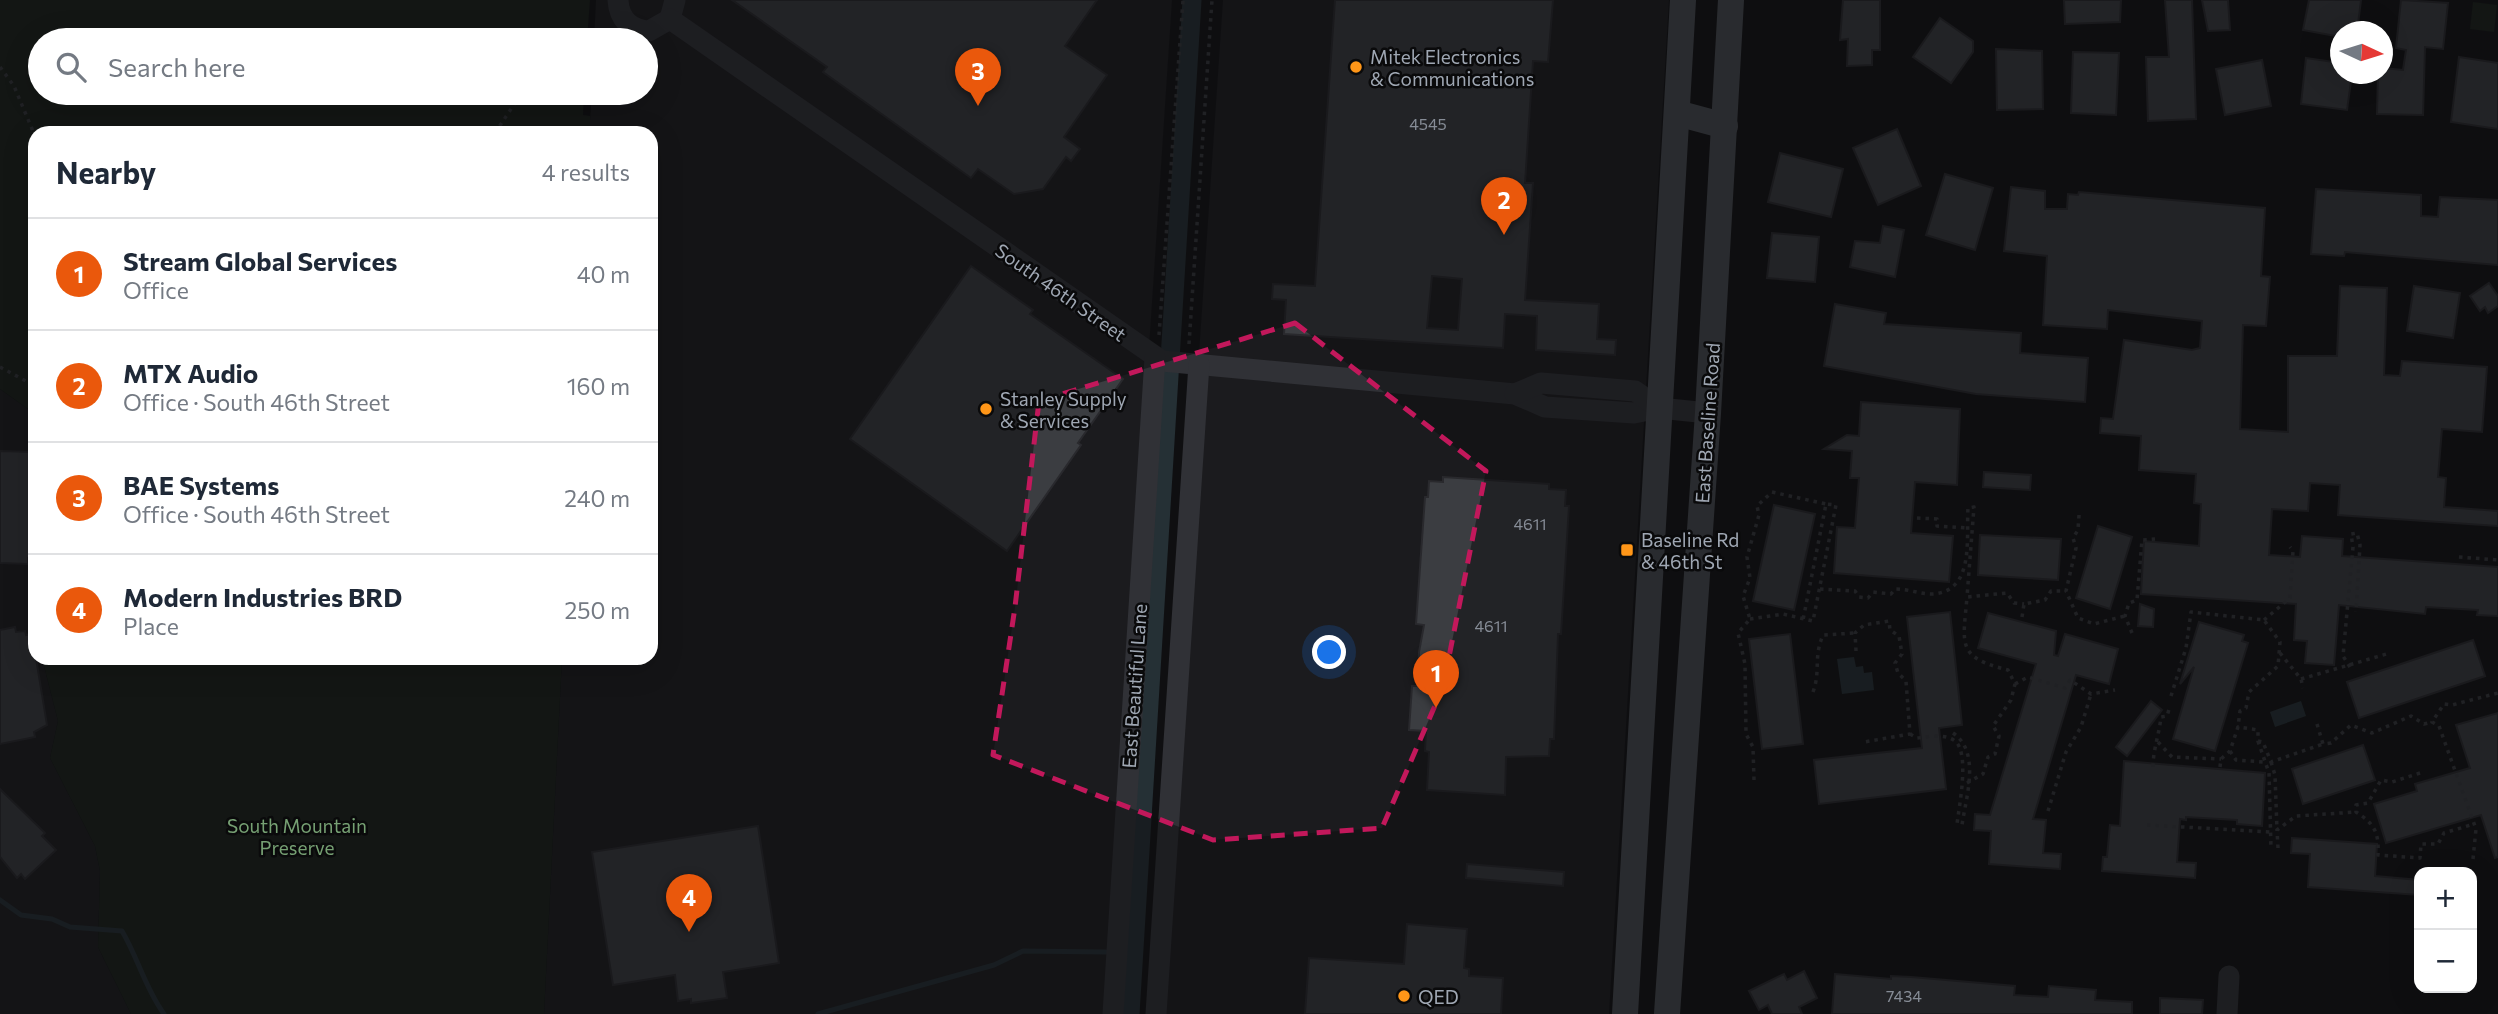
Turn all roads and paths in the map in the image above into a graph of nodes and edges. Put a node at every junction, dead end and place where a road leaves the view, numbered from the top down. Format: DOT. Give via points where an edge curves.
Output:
graph roads {
  1 [pos="618,0"];
  2 [pos="1183,0"];
  3 [pos="1212,0"];
  4 [pos="1683,0"];
  5 [pos="1731,0"];
  6 [pos="672,10"];
  7 [pos="634,28"];
  8 [pos="652,28"];
  9 [pos="0,67"];
  10 [pos="514,105"];
  11 [pos="1677,113"];
  12 [pos="31,126"];
  13 [pos="500,126"];
  14 [pos="1725,126"];
  15 [pos="1177,362"];
  16 [pos="0,367"];
  17 [pos="28,382"];
  18 [pos="1658,408"];
  19 [pos="1708,413"];
  20 [pos="1826,504"];
  21 [pos="2079,515"];
  22 [pos="1917,518"];
  23 [pos="1967,528"];
  24 [pos="2155,538"];
  25 [pos="2290,547"];
  26 [pos="2459,557"];
  27 [pos="2498,560"];
  28 [pos="1820,589"];
  29 [pos="2066,591"];
  30 [pos="1967,597"];
  31 [pos="2024,604"];
  32 [pos="2356,612"];
  33 [pos="2125,616"];
  34 [pos="2022,617"];
  35 [pos="1750,619"];
  36 [pos="1803,620"];
  37 [pos="2264,620"];
  38 [pos="1855,633"];
  39 [pos="2132,633"];
  40 [pos="1856,651"];
  41 [pos="2279,651"];
  42 [pos="2390,653"];
  43 [pos="2350,667"];
  44 [pos="2301,679"];
  45 [pos="2015,684"];
  46 [pos="2303,688"];
  47 [pos="2115,690"];
  48 [pos="1813,692"];
  49 [pos="2498,693"];
  50 [pos="2091,694"];
  51 [pos="2171,696"];
  52 [pos="2170,706"];
  53 [pos="2432,722"];
  54 [pos="2317,724"];
  55 [pos="2238,727"];
  56 [pos="1953,733"];
  57 [pos="1910,734"];
  58 [pos="2258,741"];
  59 [pos="1864,742"];
  60 [pos="2158,742"];
  61 [pos="2323,744"];
  62 [pos="2230,751"];
  63 [pos="2221,759"];
  64 [pos="2264,762"];
  65 [pos="2271,762"];
  66 [pos="2153,767"];
  67 [pos="2220,767"];
  68 [pos="2420,773"];
  69 [pos="1754,780"];
  70 [pos="1967,783"];
  71 [pos="1637,807"];
  72 [pos="1681,811"];
  73 [pos="2048,811"];
  74 [pos="2356,812"];
  75 [pos="2474,824"];
  76 [pos="2147,825"];
  77 [pos="2277,830"];
  78 [pos="2271,832"];
  79 [pos="2278,848"];
  80 [pos="2271,849"];
  81 [pos="2473,859"];
  82 [pos="2229,976"];
  83 [pos="1114,1014"];
  84 [pos="1156,1014"];
  85 [pos="1625,1014"];
  86 [pos="1667,1014"];
  87 [pos="2227,1014"];
  1 -- 7 [label="street, South 46th Street" via="622,17"];
  2 -- 15 [label="path"];
  3 -- 15 [label="path"];
  4 -- 11 [label="main road"];
  5 -- 14 [label="main road, East Baseline Road"];
  6 -- 8 [label="street, South 46th Street"];
  6 -- 15 [label="street, South 46th Street"];
  9 -- 12 [label="path" via="14,86"];
  10 -- 13 [label="path"];
  11 -- 14 [label="main road"];
  11 -- 18 [label="main road"];
  14 -- 19 [label="main road, East Baseline Road"];
  15 -- 18 [label="street, South 46th Street" via="1515,394 1545,407 1634,413"];
  15 -- 83 [label="street, East Beautiful Lane"];
  15 -- 84 [label="street"];
  16 -- 17 [label="path"];
  18 -- 19 [label="street, South 46th Street"];
  18 -- 71 [label="main road"];
  19 -- 72 [label="main road, East Baseline Road"];
  20 -- 28 [label="path" via="1836,505"];
  20 -- 35 [label="path" via="1772,492 1757,506 1759,515 1747,557 1750,578 1743,596"];
  20 -- 36 [label="path"];
  21 -- 29 [label="path"];
  22 -- 23 [label="path" via="1937,519 1937,526"];
  23 -- 28 [label="path" via="1963,575 1948,592 1895,589 1891,594 1872,592 1868,598 1855,591"];
  23 -- 30 [label="path" via="1968,508 1974,507"];
  24 -- 33 [label="path" via="2142,540 2137,600 2129,603"];
  25 -- 37 [label="path" via="2290,598"];
  26 -- 27 [label="path"];
  28 -- 36 [label="path" via="1814,619"];
  29 -- 31 [label="path" via="2051,591 2045,600"];
  29 -- 33 [label="path" via="2078,618 2094,624"];
  30 -- 31 [label="path" via="2007,593 2014,603"];
  30 -- 45 [label="path" via="1966,648 1981,663 2008,670"];
  31 -- 34 [label="path"];
  32 -- 43 [label="path" via="2357,533 2351,534 2343,656"];
  33 -- 39 [label="path"];
  35 -- 36 [label="path" via="1783,614"];
  35 -- 69 [label="path" via="1738,633 1745,664 1745,734 1754,747"];
  37 -- 41 [label="path" via="2280,642"];
  37 -- 51 [label="path" via="2191,612"];
  38 -- 40 [label="path"];
  38 -- 48 [label="path" via="1823,635 1815,654 1818,677"];
  38 -- 57 [label="path" via="1864,625 1889,621 1890,630 1899,636 1902,654 1895,663 1906,681"];
  41 -- 44 [label="path"];
  41 -- 55 [label="path" via="2278,666 2249,692 2246,708 2239,711"];
  42 -- 43 [label="path"];
  43 -- 44 [label="path"];
  44 -- 46 [label="path"];
  45 -- 50 [label="path" via="2028,677 2065,688 2070,680"];
  45 -- 70 [label="path" via="2011,700 1993,726 1999,736 1995,754 1988,757 1983,774"];
  47 -- 50 [label="path"];
  49 -- 53 [label="path" via="2444,704"];
  50 -- 73 [label="path"];
  52 -- 60 [label="path" via="2167,716 2161,717"];
  53 -- 61 [label="path" via="2424,724 2412,716 2372,733 2351,725 2331,743"];
  53 -- 75 [label="path" via="2439,726"];
  54 -- 61 [label="path"];
  55 -- 58 [label="path" via="2258,730"];
  55 -- 62 [label="path"];
  56 -- 70 [label="path" via="1967,749"];
  57 -- 59 [label="path"];
  57 -- 70 [label="path" via="1956,741 1963,754 1959,825"];
  58 -- 64 [label="path"];
  58 -- 65 [label="path" via="2263,742"];
  60 -- 63 [label="path" via="2172,757"];
  60 -- 66 [label="path"];
  61 -- 65 [label="path"];
  62 -- 63 [label="path"];
  62 -- 64 [label="path" via="2235,761"];
  63 -- 67 [label="path"];
  64 -- 78 [label="path" via="2269,773"];
  65 -- 77 [label="path"];
  68 -- 74 [label="path" via="2392,782 2381,780 2368,803 2356,805"];
  71 -- 72 [label="main road"];
  71 -- 85 [label="main road"];
  72 -- 86 [label="main road, East Baseline Road"];
  74 -- 75 [label="path" via="2371,822 2379,837 2378,855 2420,858 2421,844 2438,844 2444,833"];
  74 -- 77 [label="path" via="2296,816"];
  75 -- 81 [label="path"];
  76 -- 78 [label="path"];
  77 -- 79 [label="path"];
  78 -- 80 [label="path"];
  82 -- 87 [label="street"];
}
